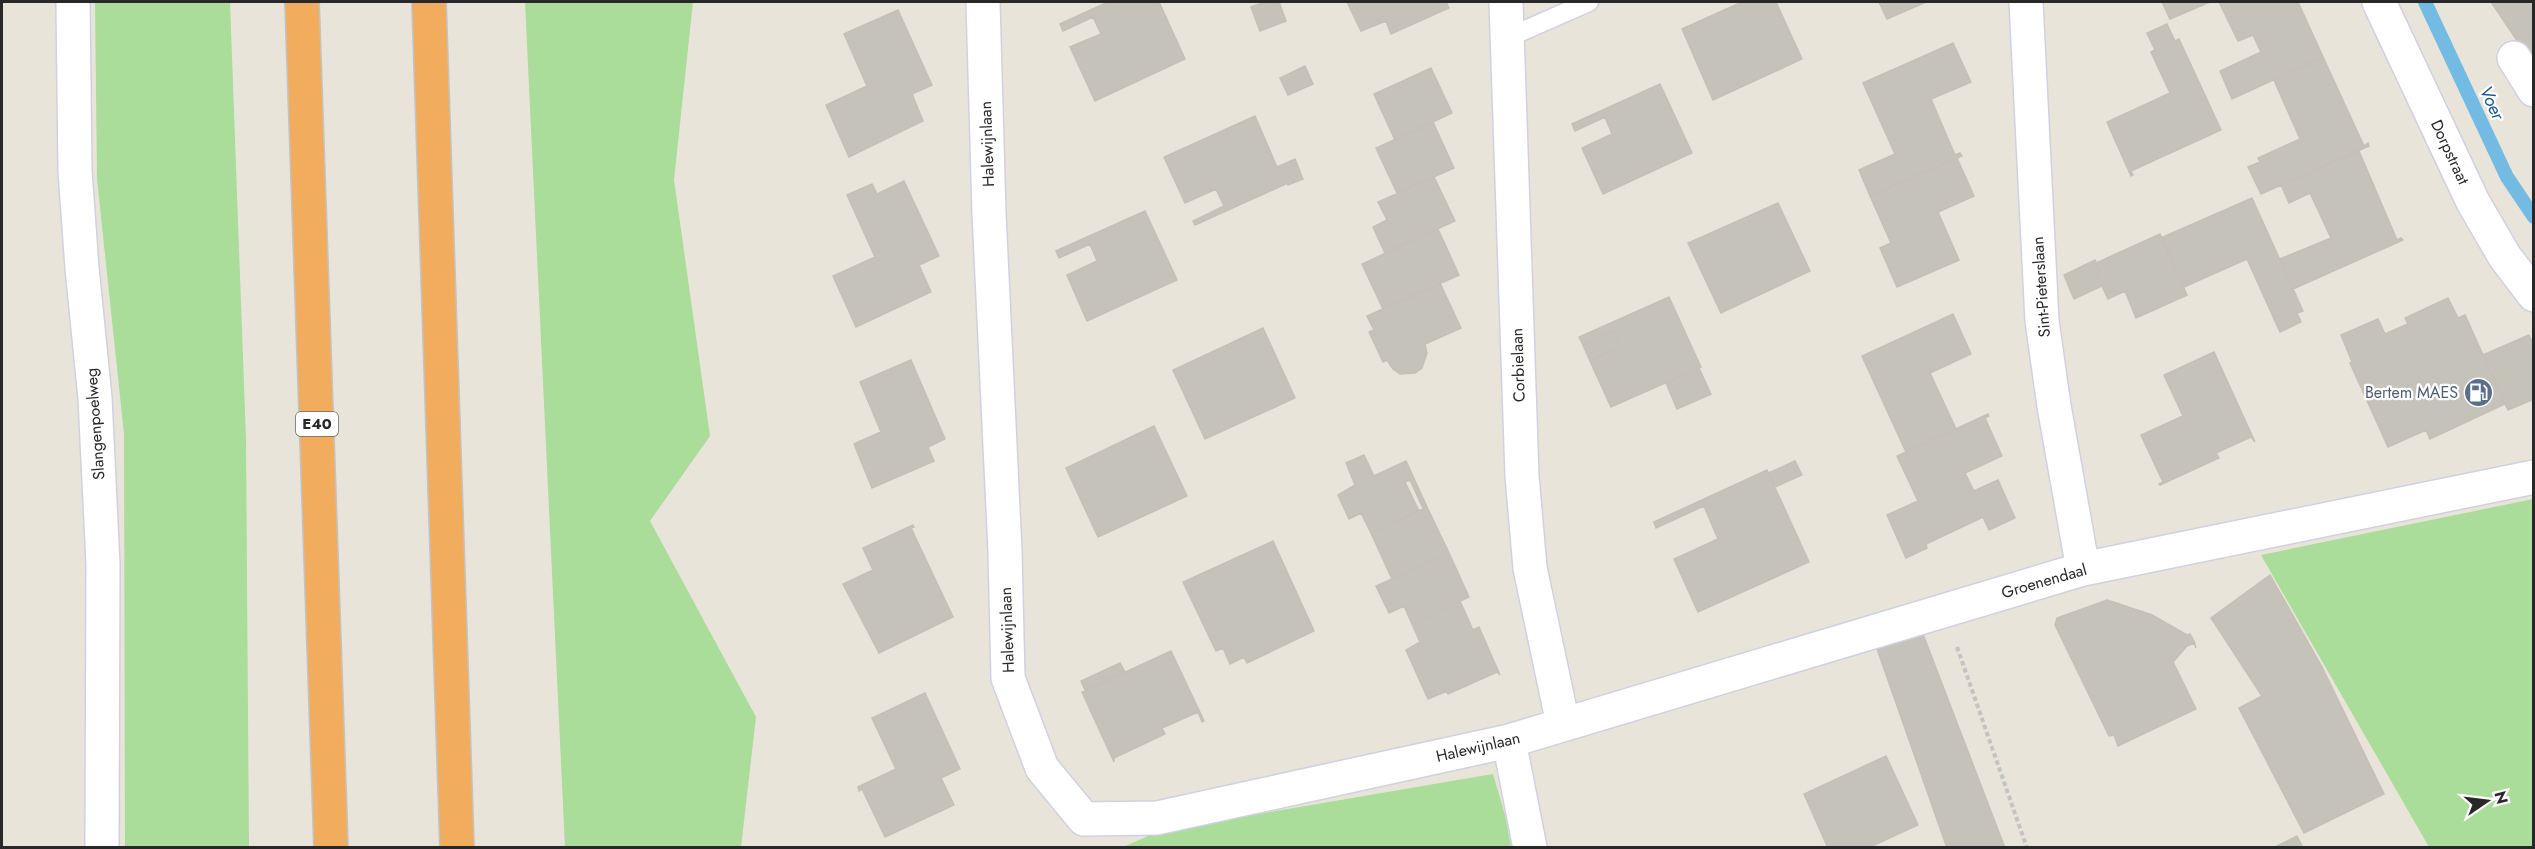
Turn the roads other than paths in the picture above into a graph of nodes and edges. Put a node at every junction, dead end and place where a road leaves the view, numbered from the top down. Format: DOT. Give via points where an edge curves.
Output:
graph roads {
  1 [pos="73,2"];
  2 [pos="302,2"];
  3 [pos="429,2"];
  4 [pos="983,2"];
  5 [pos="1506,2"];
  6 [pos="1589,2"];
  7 [pos="2026,2"];
  8 [pos="2379,2"];
  9 [pos="1507,39"];
  10 [pos="2514,58"];
  11 [pos="2534,90"];
  12 [pos="2534,295"];
  13 [pos="2534,477"];
  14 [pos="2083,569"];
  15 [pos="1563,724"];
  16 [pos="1509,741"];
  17 [pos="102,848"];
  18 [pos="332,848"];
  19 [pos="457,848"];
  20 [pos="1530,848"];
  1 -- 17 [label="street, Slangenpoelweg" via="75,171 95,398 103,564"];
  2 -- 18 [label="highway, E40"];
  3 -- 19 [label="highway"];
  4 -- 16 [label="street, Halewijnlaan" via="1008,678 1042,768 1084,819 1157,818"];
  5 -- 9 [label="street, Corbielaan"];
  6 -- 9 [label="lane"];
  7 -- 14 [label="street, Sint-Pieterslaan" via="2042,321"];
  8 -- 12 [label="street, Dorpstraat" via="2473,202 2505,257"];
  9 -- 15 [label="street, Corbielaan" via="1522,476 1530,568"];
  10 -- 11 [label="street"];
  13 -- 14 [label="street, Groenendaal"];
  14 -- 15 [label="street, Groenendaal"];
  15 -- 16 [label="street, Halewijnlaan"];
  16 -- 20 [label="street"];
}
